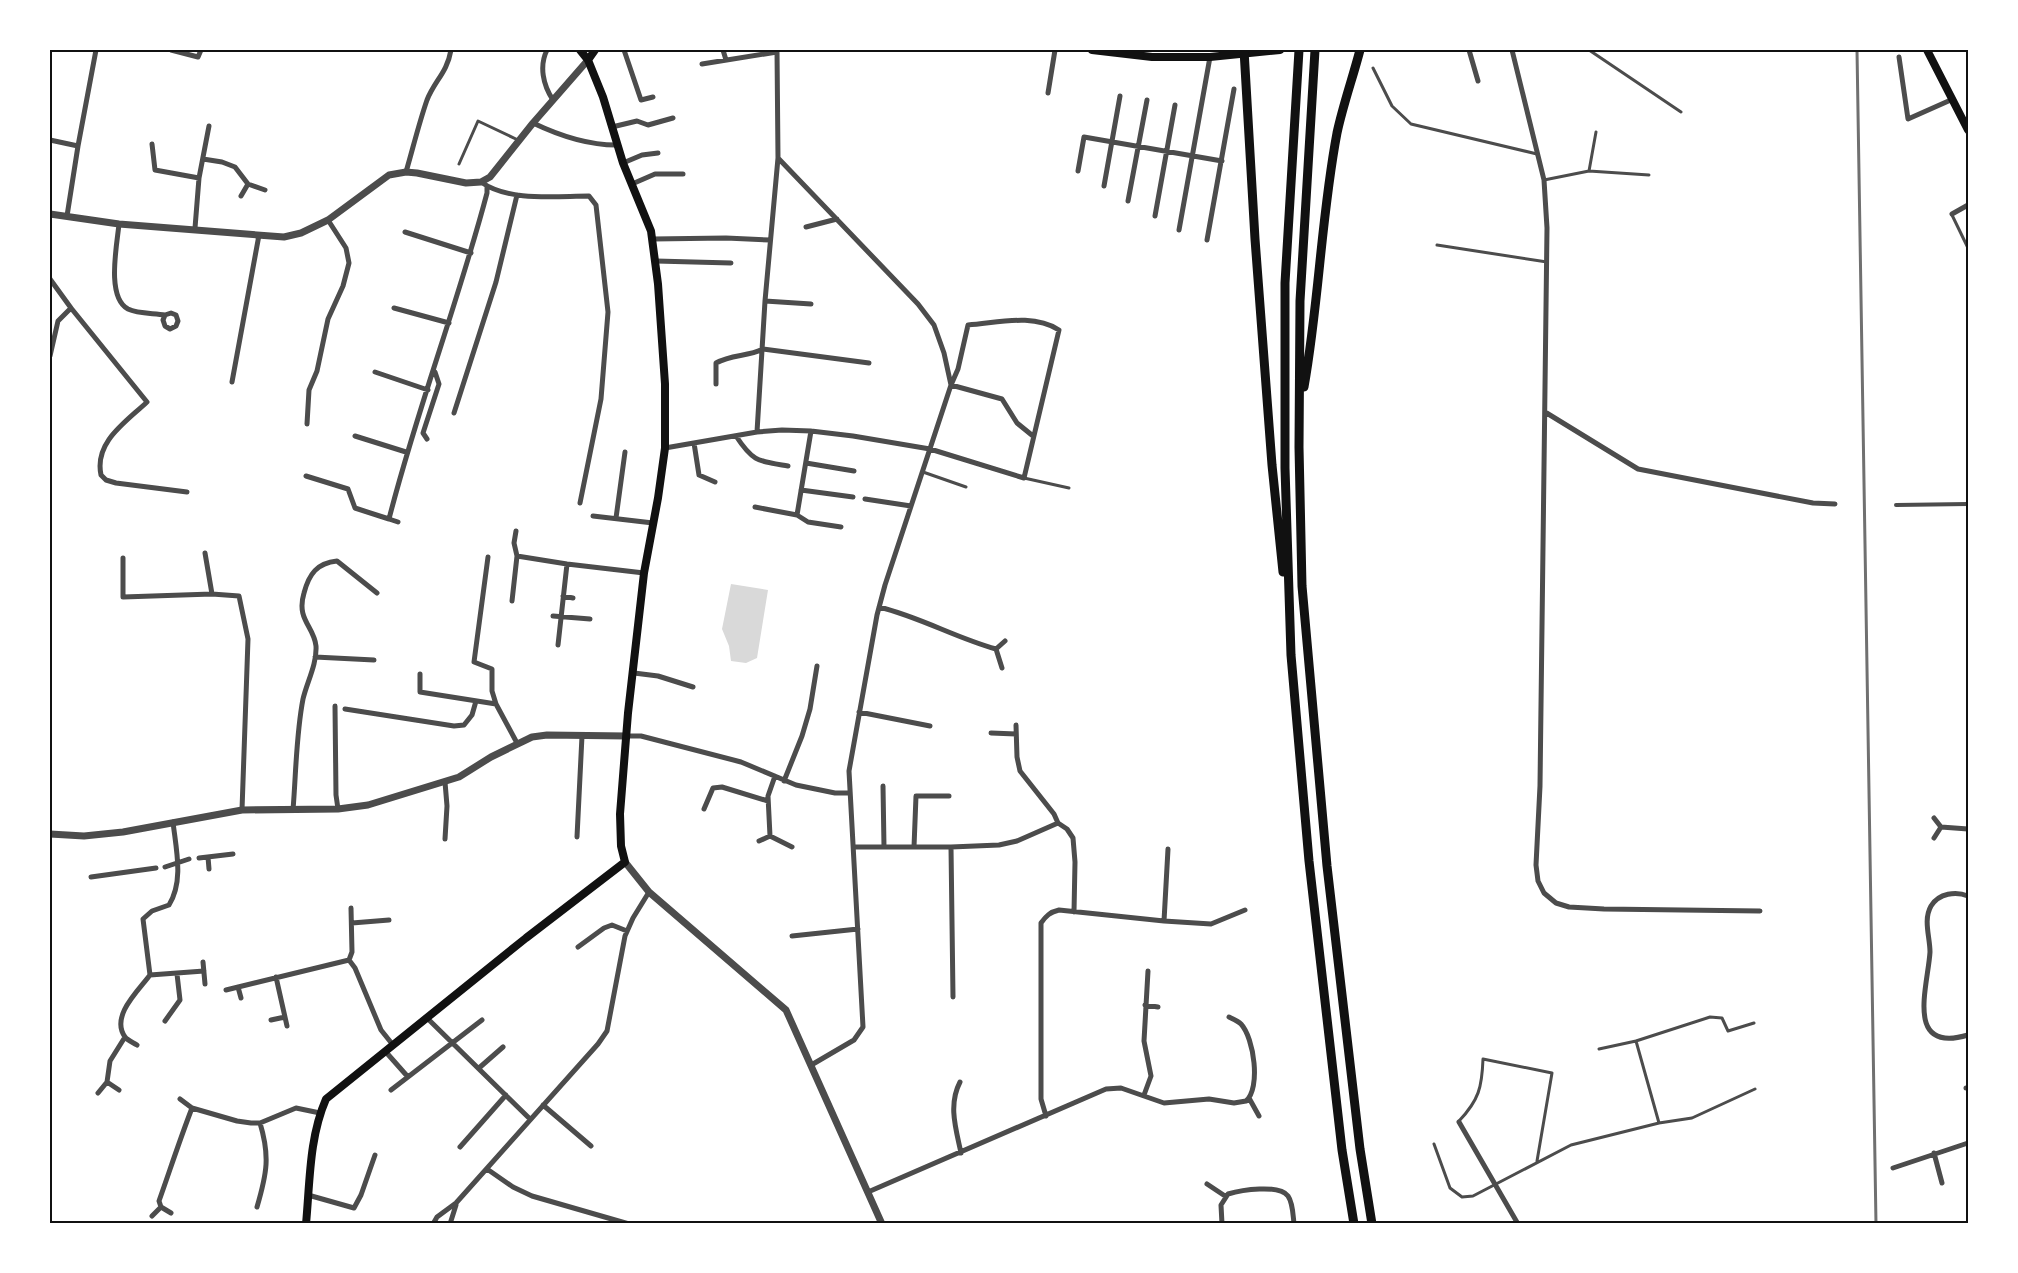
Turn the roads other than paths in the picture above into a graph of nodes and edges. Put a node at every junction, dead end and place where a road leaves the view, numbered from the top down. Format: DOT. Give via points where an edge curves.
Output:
graph roads {
  1 [pos="96,50"];
  2 [pos="171,50"];
  3 [pos="201,50"];
  4 [pos="453,50"];
  5 [pos="548,50"];
  6 [pos="580,50"];
  7 [pos="595,50"];
  8 [pos="624,50"];
  9 [pos="723,50"];
  10 [pos="748,50"];
  11 [pos="1055,50"];
  12 [pos="1093,50"];
  13 [pos="1280,50"];
  14 [pos="1299,50"];
  15 [pos="1315,50"];
  16 [pos="1360,50"];
  17 [pos="1469,50"];
  18 [pos="1512,50"];
  19 [pos="1589,50"];
  20 [pos="1927,50"];
  21 [pos="777,51"];
  22 [pos="1244,51"];
  23 [pos="1211,54"];
  24 [pos="749,57"];
  25 [pos="1899,57"];
  26 [pos="588,60"];
  27 [pos="726,60"];
  28 [pos="702,64"];
  29 [pos="1372,68"];
  30 [pos="1478,81"];
  31 [pos="1234,89"];
  32 [pos="1048,93"];
  33 [pos="1120,96"];
  34 [pos="653,97"];
  35 [pos="1953,99"];
  36 [pos="553,100"];
  37 [pos="1147,100"];
  38 [pos="1175,105"];
  39 [pos="1681,112"];
  40 [pos="480,115"];
  41 [pos="673,118"];
  42 [pos="478,121"];
  43 [pos="533,123"];
  44 [pos="208,126"];
  45 [pos="612,127"];
  46 [pos="1968,130"];
  47 [pos="1596,132"];
  48 [pos="50,140"];
  49 [pos="519,141"];
  50 [pos="1113,141"];
  51 [pos="152,144"];
  52 [pos="78,146"];
  53 [pos="616,146"];
  54 [pos="1139,146"];
  55 [pos="1166,151"];
  56 [pos="658,153"];
  57 [pos="1537,154"];
  58 [pos="1192,156"];
  59 [pos="778,158"];
  60 [pos="203,159"];
  61 [pos="1222,161"];
  62 [pos="623,163"];
  63 [pos="459,164"];
  64 [pos="155,170"];
  65 [pos="1078,171"];
  66 [pos="1589,171"];
  67 [pos="406,172"];
  68 [pos="683,174"];
  69 [pos="1649,175"];
  70 [pos="152,177"];
  71 [pos="199,178"];
  72 [pos="1544,180"];
  73 [pos="248,184"];
  74 [pos="484,184"];
  75 [pos="632,184"];
  76 [pos="1104,186"];
  77 [pos="265,190"];
  78 [pos="517,195"];
  79 [pos="241,196"];
  80 [pos="1128,201"];
  81 [pos="1968,205"];
  82 [pos="50,214"];
  83 [pos="1952,214"];
  84 [pos="67,216"];
  85 [pos="1155,216"];
  86 [pos="837,219"];
  87 [pos="328,220"];
  88 [pos="119,224"];
  89 [pos="806,227"];
  90 [pos="195,228"];
  91 [pos="1179,230"];
  92 [pos="405,232"];
  93 [pos="259,235"];
  94 [pos="653,239"];
  95 [pos="770,240"];
  96 [pos="1208,240"];
  97 [pos="1437,245"];
  98 [pos="1968,248"];
  99 [pos="471,253"];
  100 [pos="656,261"];
  101 [pos="1547,262"];
  102 [pos="731,263"];
  103 [pos="50,279"];
  104 [pos="765,301"];
  105 [pos="811,304"];
  106 [pos="71,308"];
  107 [pos="394,308"];
  108 [pos="165,315"];
  109 [pos="449,323"];
  110 [pos="763,349"];
  111 [pos="50,356"];
  112 [pos="869,363"];
  113 [pos="434,370"];
  114 [pos="375,372"];
  115 [pos="232,382"];
  116 [pos="716,384"];
  117 [pos="951,385"];
  118 [pos="428,390"];
  119 [pos="454,412"];
  120 [pos="1299,412"];
  121 [pos="1545,412"];
  122 [pos="307,424"];
  123 [pos="811,431"];
  124 [pos="757,432"];
  125 [pos="355,436"];
  126 [pos="736,436"];
  127 [pos="1033,436"];
  128 [pos="427,439"];
  129 [pos="694,442"];
  130 [pos="665,448"];
  131 [pos="930,449"];
  132 [pos="406,452"];
  133 [pos="625,452"];
  134 [pos="806,463"];
  135 [pos="788,466"];
  136 [pos="854,471"];
  137 [pos="923,472"];
  138 [pos="306,476"];
  139 [pos="1024,478"];
  140 [pos="715,482"];
  141 [pos="966,487"];
  142 [pos="1070,488"];
  143 [pos="801,490"];
  144 [pos="187,492"];
  145 [pos="854,497"];
  146 [pos="865,499"];
  147 [pos="580,503"];
  148 [pos="1835,504"];
  149 [pos="1968,504"];
  150 [pos="1896,505"];
  151 [pos="911,506"];
  152 [pos="755,507"];
  153 [pos="797,515"];
  154 [pos="593,516"];
  155 [pos="389,519"];
  156 [pos="616,519"];
  157 [pos="398,522"];
  158 [pos="653,523"];
  159 [pos="842,527"];
  160 [pos="516,531"];
  161 [pos="205,554"];
  162 [pos="517,556"];
  163 [pos="488,557"];
  164 [pos="123,558"];
  165 [pos="567,564"];
  166 [pos="644,573"];
  167 [pos="377,593"];
  168 [pos="212,594"];
  169 [pos="564,596"];
  170 [pos="573,598"];
  171 [pos="512,601"];
  172 [pos="879,607"];
  173 [pos="553,616"];
  174 [pos="561,616"];
  175 [pos="590,619"];
  176 [pos="1005,641"];
  177 [pos="558,645"];
  178 [pos="996,649"];
  179 [pos="1291,656"];
  180 [pos="315,657"];
  181 [pos="374,660"];
  182 [pos="817,666"];
  183 [pos="1002,668"];
  184 [pos="634,673"];
  185 [pos="420,674"];
  186 [pos="693,687"];
  187 [pos="476,701"];
  188 [pos="496,704"];
  189 [pos="335,706"];
  190 [pos="345,709"];
  191 [pos="859,712"];
  192 [pos="1016,725"];
  193 [pos="930,726"];
  194 [pos="991,733"];
  195 [pos="1016,735"];
  196 [pos="582,736"];
  197 [pos="627,736"];
  198 [pos="518,744"];
  199 [pos="775,776"];
  200 [pos="784,781"];
  201 [pos="445,782"];
  202 [pos="883,786"];
  203 [pos="850,793"];
  204 [pos="949,796"];
  205 [pos="768,801"];
  206 [pos="338,809"];
  207 [pos="704,809"];
  208 [pos="242,810"];
  209 [pos="293,810"];
  210 [pos="1934,818"];
  211 [pos="173,822"];
  212 [pos="1058,824"];
  213 [pos="1941,827"];
  214 [pos="1968,830"];
  215 [pos="50,834"];
  216 [pos="770,836"];
  217 [pos="577,837"];
  218 [pos="1934,838"];
  219 [pos="445,839"];
  220 [pos="759,841"];
  221 [pos="792,847"];
  222 [pos="854,847"];
  223 [pos="884,847"];
  224 [pos="914,847"];
  225 [pos="951,847"];
  226 [pos="1168,849"];
  227 [pos="233,854"];
  228 [pos="208,857"];
  229 [pos="199,858"];
  230 [pos="189,859"];
  231 [pos="625,862"];
  232 [pos="177,863"];
  233 [pos="165,867"];
  234 [pos="156,868"];
  235 [pos="209,869"];
  236 [pos="91,877"];
  237 [pos="649,892"];
  238 [pos="1968,896"];
  239 [pos="351,908"];
  240 [pos="1245,910"];
  241 [pos="1760,911"];
  242 [pos="1074,912"];
  243 [pos="389,920"];
  244 [pos="1164,921"];
  245 [pos="352,923"];
  246 [pos="858,929"];
  247 [pos="627,931"];
  248 [pos="792,936"];
  249 [pos="578,947"];
  250 [pos="349,960"];
  251 [pos="203,962"];
  252 [pos="204,971"];
  253 [pos="1148,971"];
  254 [pos="177,974"];
  255 [pos="150,975"];
  256 [pos="276,978"];
  257 [pos="205,984"];
  258 [pos="237,987"];
  259 [pos="226,990"];
  260 [pos="953,997"];
  261 [pos="241,998"];
  262 [pos="1145,1005"];
  263 [pos="1158,1006"];
  264 [pos="285,1017"];
  265 [pos="1229,1017"];
  266 [pos="427,1018"];
  267 [pos="271,1020"];
  268 [pos="482,1020"];
  269 [pos="165,1021"];
  270 [pos="1754,1023"];
  271 [pos="287,1026"];
  272 [pos="1968,1035"];
  273 [pos="125,1037"];
  274 [pos="1636,1041"];
  275 [pos="452,1043"];
  276 [pos="137,1045"];
  277 [pos="393,1045"];
  278 [pos="502,1047"];
  279 [pos="1599,1050"];
  280 [pos="385,1051"];
  281 [pos="813,1064"];
  282 [pos="479,1068"];
  283 [pos="408,1077"];
  284 [pos="107,1082"];
  285 [pos="960,1082"];
  286 [pos="392,1089"];
  287 [pos="1755,1089"];
  288 [pos="119,1090"];
  289 [pos="98,1093"];
  290 [pos="506,1095"];
  291 [pos="1144,1095"];
  292 [pos="1249,1098"];
  293 [pos="180,1099"];
  294 [pos="543,1105"];
  295 [pos="192,1108"];
  296 [pos="320,1113"];
  297 [pos="1046,1116"];
  298 [pos="1259,1116"];
  299 [pos="530,1119"];
  300 [pos="1459,1122"];
  301 [pos="260,1123"];
  302 [pos="1659,1123"];
  303 [pos="1968,1143"];
  304 [pos="1434,1144"];
  305 [pos="591,1146"];
  306 [pos="460,1147"];
  307 [pos="1360,1149"];
  308 [pos="961,1153"];
  309 [pos="1934,1154"];
  310 [pos="375,1155"];
  311 [pos="1537,1161"];
  312 [pos="487,1168"];
  313 [pos="1893,1168"];
  314 [pos="1942,1183"];
  315 [pos="1207,1184"];
  316 [pos="1497,1185"];
  317 [pos="868,1192"];
  318 [pos="308,1195"];
  319 [pos="1225,1196"];
  320 [pos="456,1203"];
  321 [pos="257,1207"];
  322 [pos="161,1208"];
  323 [pos="171,1213"];
  324 [pos="152,1216"];
  325 [pos="306,1224"];
  326 [pos="433,1224"];
  327 [pos="450,1224"];
  328 [pos="629,1224"];
  329 [pos="882,1224"];
  330 [pos="1222,1224"];
  331 [pos="1294,1224"];
  332 [pos="1354,1224"];
  333 [pos="1372,1224"];
  334 [pos="1378,1224"];
  335 [pos="1518,1224"];
  1 -- 52 [label="street"];
  2 -- 3 [label="street" via="198,57"];
  4 -- 67 [label="street" via="448,66 434,85"];
  5 -- 36 [label="street" via="544,80"];
  6 -- 26 [label="main road"];
  7 -- 26 [label="main road"];
  8 -- 34 [label="street" via="641,100"];
  9 -- 27 [label="street"];
  10 -- 24 [label="street"];
  11 -- 32 [label="street"];
  12 -- 23 [label="main road" via="1152,57"];
  13 -- 22 [label="main road"];
  14 -- 179 [label="highway" via="1285,283"];
  15 -- 120 [label="highway" via="1300,301"];
  16 -- 120 [label="highway" via="1338,132"];
  17 -- 30 [label="street"];
  18 -- 57 [label="street"];
  19 -- 39 [label="lane"];
  20 -- 35 [label="main road"];
  21 -- 24 [label="street"];
  21 -- 59 [label="street"];
  22 -- 23 [label="main road"];
  22 -- 179 [label="highway" via="1272,465"];
  23 -- 58 [label="street"];
  24 -- 27 [label="street"];
  25 -- 35 [label="street" via="1908,119"];
  26 -- 36 [label="street"];
  26 -- 45 [label="main road"];
  27 -- 28 [label="street"];
  29 -- 57 [label="lane" via="1392,105 1411,124"];
  31 -- 61 [label="street"];
  33 -- 50 [label="street"];
  35 -- 46 [label="main road"];
  36 -- 43 [label="street"];
  37 -- 54 [label="street"];
  38 -- 55 [label="street"];
  40 -- 42 [label="lane"];
  41 -- 45 [label="street" via="648,125 637,121"];
  42 -- 49 [label="lane"];
  42 -- 63 [label="lane"];
  43 -- 49 [label="street"];
  43 -- 53 [label="street" via="546,130"];
  44 -- 60 [label="street"];
  45 -- 53 [label="main road"];
  47 -- 66 [label="lane"];
  48 -- 52 [label="street"];
  49 -- 74 [label="street"];
  50 -- 54 [label="street"];
  50 -- 65 [label="street" via="1084,136"];
  50 -- 76 [label="street"];
  51 -- 64 [label="street"];
  52 -- 84 [label="street"];
  53 -- 62 [label="main road"];
  54 -- 55 [label="street"];
  54 -- 80 [label="street"];
  55 -- 58 [label="street"];
  55 -- 85 [label="street"];
  56 -- 62 [label="street"];
  57 -- 72 [label="street"];
  58 -- 61 [label="street"];
  58 -- 91 [label="street"];
  59 -- 86 [label="street"];
  59 -- 95 [label="street"];
  60 -- 71 [label="street"];
  60 -- 73 [label="street" via="235,167"];
  61 -- 96 [label="street"];
  62 -- 75 [label="main road"];
  64 -- 70 [label="street"];
  64 -- 71 [label="street"];
  66 -- 69 [label="lane"];
  66 -- 72 [label="lane"];
  67 -- 74 [label="street"];
  67 -- 87 [label="street" via="389,175"];
  68 -- 75 [label="street" via="655,174"];
  71 -- 90 [label="street"];
  72 -- 101 [label="street"];
  73 -- 77 [label="street"];
  73 -- 79 [label="street"];
  74 -- 78 [label="street"];
  74 -- 99 [label="street" via="488,193"];
  75 -- 94 [label="main road"];
  78 -- 119 [label="street" via="496,282"];
  78 -- 147 [label="street" via="589,196 596,205 608,312 601,399"];
  81 -- 83 [label="street"];
  82 -- 84 [label="street"];
  83 -- 98 [label="lane"];
  84 -- 88 [label="street"];
  86 -- 89 [label="street"];
  86 -- 117 [label="street" via="934,325"];
  87 -- 93 [label="street" via="301,233"];
  87 -- 122 [label="street" via="346,248 349,263 328,319 309,390"];
  88 -- 90 [label="street"];
  88 -- 108 [label="street" via="114,278 118,296 125,308"];
  90 -- 93 [label="street"];
  92 -- 99 [label="street"];
  93 -- 115 [label="street"];
  94 -- 95 [label="street"];
  94 -- 100 [label="main road"];
  95 -- 104 [label="street"];
  97 -- 101 [label="lane"];
  99 -- 109 [label="street"];
  100 -- 102 [label="street"];
  100 -- 130 [label="main road" via="665,384"];
  101 -- 121 [label="street"];
  103 -- 106 [label="street"];
  104 -- 105 [label="street"];
  104 -- 110 [label="street"];
  106 -- 111 [label="street" via="58,321"];
  106 -- 144 [label="street" via="147,402 110,437 100,458 101,475 116,483"];
  107 -- 109 [label="street"];
  109 -- 113 [label="street"];
  110 -- 112 [label="street"];
  110 -- 116 [label="street" via="716,363"];
  110 -- 124 [label="street"];
  113 -- 118 [label="street"];
  113 -- 128 [label="street" via="439,384 423,433"];
  114 -- 118 [label="street"];
  117 -- 127 [label="street" via="1002,399 1017,423"];
  117 -- 127 [label="street" via="968,325 1032,320 1050,324 1059,330"];
  117 -- 131 [label="street"];
  118 -- 132 [label="street"];
  120 -- 307 [label="highway" via="1302,586 1327,866"];
  121 -- 148 [label="street" via="1638,469"];
  121 -- 241 [label="street" via="1538,881 1544,893 1569,907"];
  123 -- 124 [label="street"];
  123 -- 131 [label="street"];
  123 -- 134 [label="street"];
  124 -- 126 [label="street"];
  125 -- 132 [label="street"];
  126 -- 129 [label="street"];
  126 -- 135 [label="street" via="746,452 758,461"];
  127 -- 139 [label="street"];
  129 -- 130 [label="street"];
  129 -- 140 [label="street" via="699,475"];
  130 -- 158 [label="main road"];
  131 -- 137 [label="street"];
  131 -- 139 [label="street"];
  132 -- 155 [label="street"];
  133 -- 156 [label="street"];
  134 -- 136 [label="street"];
  134 -- 143 [label="street"];
  137 -- 141 [label="lane"];
  137 -- 151 [label="street"];
  138 -- 155 [label="street" via="348,489 355,508"];
  139 -- 142 [label="lane"];
  143 -- 145 [label="street"];
  143 -- 153 [label="street"];
  146 -- 151 [label="street"];
  149 -- 150 [label="street"];
  151 -- 172 [label="street"];
  152 -- 153 [label="street"];
  153 -- 159 [label="street" via="808,522"];
  154 -- 156 [label="street"];
  155 -- 157 [label="street"];
  156 -- 158 [label="street"];
  158 -- 166 [label="main road"];
  160 -- 162 [label="street"];
  161 -- 168 [label="street"];
  162 -- 165 [label="street"];
  162 -- 171 [label="street"];
  163 -- 188 [label="street" via="474,662 492,669"];
  164 -- 168 [label="street" via="123,597"];
  165 -- 166 [label="street"];
  165 -- 169 [label="street"];
  166 -- 184 [label="main road"];
  167 -- 180 [label="street" via="337,561 325,562 313,572 303,595 302,618 316,644"];
  168 -- 208 [label="street" via="239,596 248,639"];
  169 -- 170 [label="street"];
  169 -- 174 [label="street"];
  172 -- 178 [label="street"];
  172 -- 191 [label="street"];
  173 -- 174 [label="street"];
  174 -- 175 [label="street"];
  174 -- 177 [label="street"];
  176 -- 178 [label="street"];
  178 -- 183 [label="street"];
  179 -- 332 [label="highway" via="1311,872"];
  180 -- 181 [label="street"];
  180 -- 209 [label="street" via="303,700"];
  182 -- 200 [label="street" via="802,736"];
  184 -- 186 [label="street"];
  184 -- 197 [label="main road"];
  185 -- 187 [label="street" via="420,692"];
  187 -- 188 [label="street"];
  187 -- 190 [label="street" via="464,725 454,726"];
  188 -- 198 [label="street"];
  189 -- 206 [label="street"];
  191 -- 193 [label="street"];
  191 -- 203 [label="street" via="849,771"];
  192 -- 195 [label="street"];
  194 -- 195 [label="street"];
  195 -- 212 [label="street" via="1020,771"];
  196 -- 197 [label="street"];
  196 -- 198 [label="street" via="547,735"];
  196 -- 217 [label="street"];
  197 -- 199 [label="street" via="724,757"];
  197 -- 231 [label="main road" via="620,814"];
  198 -- 201 [label="street"];
  199 -- 200 [label="street"];
  199 -- 205 [label="street"];
  200 -- 203 [label="street" via="826,792"];
  201 -- 206 [label="street" via="374,804"];
  201 -- 219 [label="street"];
  202 -- 223 [label="street"];
  203 -- 222 [label="street"];
  204 -- 224 [label="street" via="916,796"];
  205 -- 207 [label="street" via="722,787 713,788"];
  205 -- 216 [label="street"];
  206 -- 209 [label="street"];
  208 -- 209 [label="street"];
  208 -- 211 [label="street"];
  210 -- 213 [label="street"];
  211 -- 215 [label="street" via="84,836"];
  211 -- 232 [label="street"];
  212 -- 225 [label="street" via="999,845"];
  212 -- 242 [label="street" via="1073,838"];
  213 -- 214 [label="street"];
  213 -- 218 [label="street"];
  216 -- 220 [label="street"];
  216 -- 221 [label="street"];
  222 -- 223 [label="street"];
  222 -- 246 [label="street"];
  223 -- 224 [label="street"];
  224 -- 225 [label="street"];
  225 -- 260 [label="street"];
  226 -- 244 [label="street"];
  227 -- 228 [label="street"];
  228 -- 229 [label="street"];
  228 -- 235 [label="street"];
  230 -- 232 [label="street"];
  231 -- 237 [label="street"];
  231 -- 266 [label="main road"];
  232 -- 233 [label="street"];
  232 -- 255 [label="street" via="176,894 170,905 143,919"];
  234 -- 236 [label="street"];
  237 -- 247 [label="street"];
  237 -- 281 [label="street" via="786,1010"];
  238 -- 272 [label="street" via="1941,896 1927,917 1930,951 1923,1008 1926,1025 1935,1035"];
  239 -- 245 [label="street"];
  240 -- 244 [label="street" via="1211,924"];
  242 -- 244 [label="street"];
  242 -- 297 [label="street" via="1053,911 1041,923 1041,1099"];
  243 -- 245 [label="street"];
  245 -- 250 [label="street"];
  246 -- 248 [label="street"];
  246 -- 281 [label="street" via="863,1027 854,1040"];
  247 -- 249 [label="street" via="612,925"];
  247 -- 294 [label="street" via="607,1031"];
  250 -- 256 [label="street"];
  250 -- 277 [label="street" via="381,1030"];
  251 -- 252 [label="street"];
  252 -- 254 [label="street"];
  252 -- 257 [label="street"];
  253 -- 262 [label="street"];
  254 -- 255 [label="street"];
  254 -- 269 [label="street" via="180,1000"];
  255 -- 273 [label="street" via="123,1011 121,1025"];
  256 -- 258 [label="street"];
  256 -- 264 [label="street"];
  258 -- 259 [label="street"];
  258 -- 261 [label="street"];
  262 -- 263 [label="street"];
  262 -- 291 [label="street" via="1144,1041 1151,1076"];
  264 -- 267 [label="street"];
  264 -- 271 [label="street"];
  265 -- 292 [label="street" via="1243,1025 1247,1035 1255,1082"];
  266 -- 275 [label="street"];
  266 -- 277 [label="main road"];
  268 -- 275 [label="street"];
  270 -- 274 [label="lane" via="1728,1031 1722,1018 1710,1017"];
  273 -- 276 [label="street"];
  273 -- 284 [label="street" via="110,1060"];
  274 -- 279 [label="lane"];
  274 -- 302 [label="lane"];
  275 -- 282 [label="street"];
  275 -- 283 [label="street"];
  277 -- 280 [label="main road"];
  278 -- 282 [label="street"];
  280 -- 283 [label="street"];
  280 -- 296 [label="main road" via="326,1099"];
  281 -- 317 [label="street"];
  282 -- 290 [label="street"];
  283 -- 286 [label="street"];
  284 -- 288 [label="street"];
  284 -- 289 [label="street"];
  285 -- 308 [label="street" via="953,1101"];
  287 -- 302 [label="lane" via="1692,1118"];
  290 -- 299 [label="street"];
  290 -- 306 [label="street"];
  291 -- 292 [label="street" via="1173,1103 1209,1099 1234,1103"];
  291 -- 297 [label="street" via="1113,1088"];
  292 -- 298 [label="street"];
  293 -- 295 [label="street"];
  294 -- 299 [label="street"];
  294 -- 305 [label="street"];
  295 -- 301 [label="street" via="237,1122"];
  295 -- 322 [label="street" via="159,1201"];
  296 -- 301 [label="street" via="296,1108"];
  296 -- 318 [label="main road"];
  297 -- 308 [label="street"];
  299 -- 312 [label="street"];
  300 -- 311 [label="lane" via="1480,1092 1483,1059 1552,1073"];
  300 -- 316 [label="street"];
  301 -- 321 [label="street" via="267,1164"];
  302 -- 311 [label="lane" via="1571,1145"];
  303 -- 309 [label="street"];
  304 -- 316 [label="lane" via="1450,1188 1462,1197"];
  307 -- 333 [label="highway"];
  307 -- 334 [label="highway"];
  308 -- 317 [label="street"];
  309 -- 313 [label="street"];
  309 -- 314 [label="street"];
  310 -- 318 [label="street" via="354,1208"];
  311 -- 316 [label="lane"];
  312 -- 320 [label="street"];
  312 -- 328 [label="street" via="532,1196"];
  315 -- 319 [label="street"];
  316 -- 335 [label="street"];
  317 -- 329 [label="street"];
  318 -- 325 [label="main road"];
  319 -- 330 [label="street" via="1221,1205"];
  319 -- 331 [label="street" via="1278,1190 1289,1198"];
  320 -- 326 [label="street"];
  320 -- 327 [label="street"];
  322 -- 323 [label="street"];
  322 -- 324 [label="street"];
}
